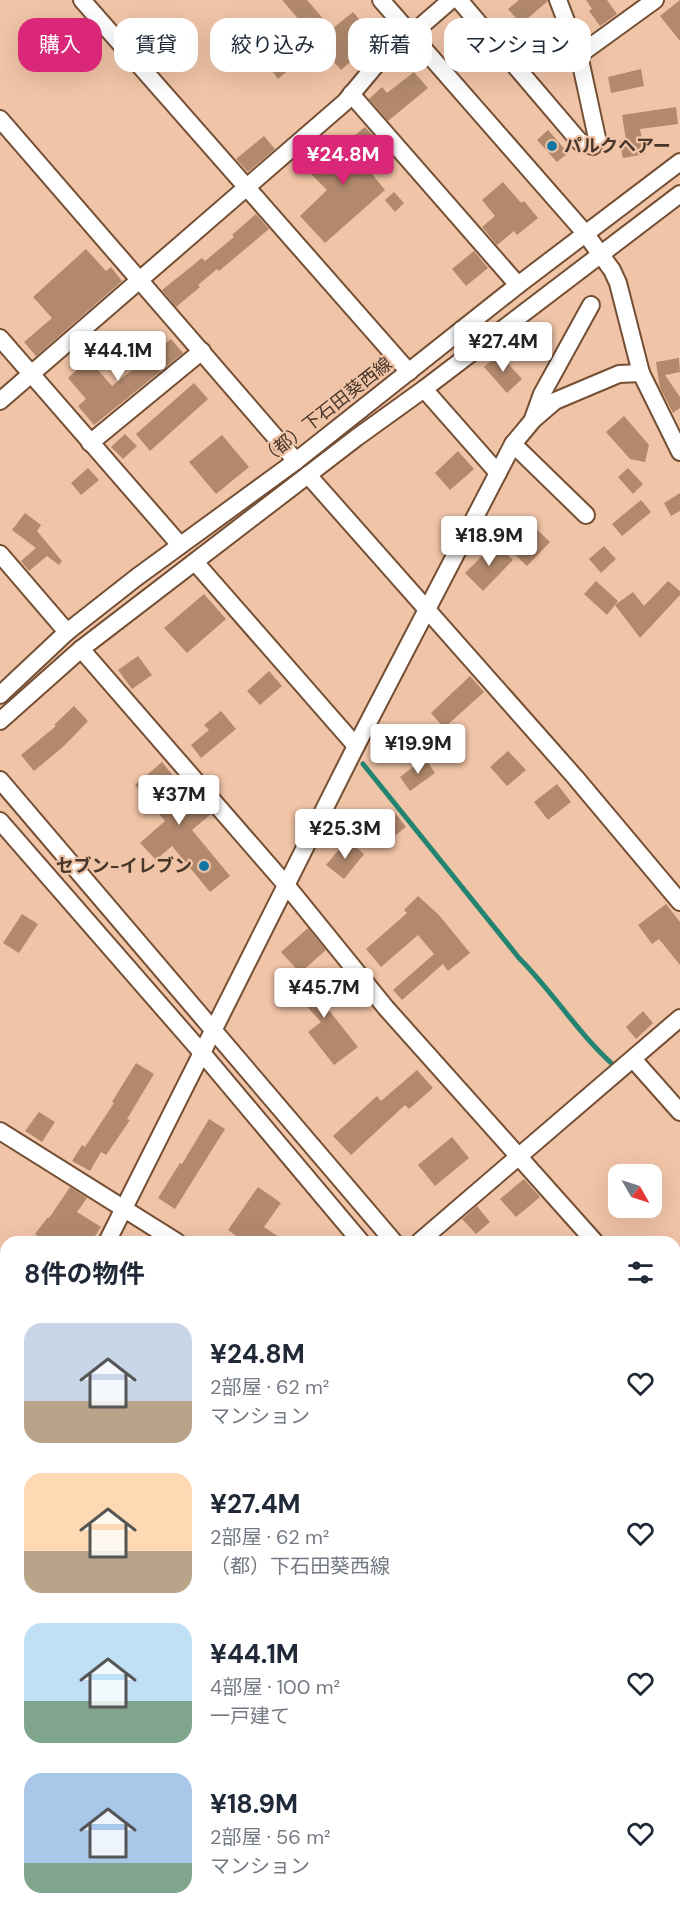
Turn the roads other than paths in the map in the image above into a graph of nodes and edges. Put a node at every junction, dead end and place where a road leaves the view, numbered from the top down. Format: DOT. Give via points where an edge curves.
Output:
graph roads {
  1 [pos="82,0"];
  2 [pos="381,0"];
  3 [pos="451,0"];
  4 [pos="459,0"];
  5 [pos="558,0"];
  6 [pos="655,0"];
  7 [pos="396,18"];
  8 [pos="430,18"];
  9 [pos="474,18"];
  10 [pos="565,18"];
  11 [pos="591,46"];
  12 [pos="432,59"];
  13 [pos="370,72"];
  14 [pos="520,72"];
  15 [pos="583,72"];
  16 [pos="351,94"];
  17 [pos="0,119"];
  18 [pos="680,162"];
  19 [pos="247,186"];
  20 [pos="680,194"];
  21 [pos="585,233"];
  22 [pos="601,254"];
  23 [pos="140,279"];
  24 [pos="518,285"];
  25 [pos="591,305"];
  26 [pos="0,338"];
  27 [pos="202,351"];
  28 [pos="409,372"];
  29 [pos="641,372"];
  30 [pos="32,374"];
  31 [pos="424,389"];
  32 [pos="0,401"];
  33 [pos="533,420"];
  34 [pos="90,443"];
  35 [pos="513,444"];
  36 [pos="680,452"];
  37 [pos="296,461"];
  38 [pos="498,473"];
  39 [pos="308,475"];
  40 [pos="586,515"];
  41 [pos="180,545"];
  42 [pos="0,554"];
  43 [pos="195,562"];
  44 [pos="427,611"];
  45 [pos="67,632"];
  46 [pos="81,649"];
  47 [pos="0,695"];
  48 [pos="0,721"];
  49 [pos="356,746"];
  50 [pos="0,780"];
  51 [pos="0,820"];
  52 [pos="287,885"];
  53 [pos="680,902"];
  54 [pos="680,1017"];
  55 [pos="214,1031"];
  56 [pos="203,1054"];
  57 [pos="633,1059"];
  58 [pos="680,1112"];
  59 [pos="0,1131"];
  60 [pos="520,1157"];
  61 [pos="124,1208"];
  62 [pos="110,1236"];
  63 [pos="168,1236"];
  64 [pos="356,1236"];
  65 [pos="389,1236"];
  66 [pos="426,1236"];
  67 [pos="590,1236"];
  1 -- 19 [label="street"];
  2 -- 7 [label="street"];
  3 -- 8 [label="street"];
  4 -- 9 [label="street"];
  5 -- 10 [label="street"];
  6 -- 11 [label="street"];
  12 -- 21 [label="street"];
  13 -- 16 [label="street"];
  14 -- 15 [label="street" via="580,142 593,146 597,138"];
  16 -- 19 [label="street"];
  16 -- 24 [label="street"];
  17 -- 23 [label="street"];
  18 -- 21 [label="street, （都）下石田葵西線"];
  19 -- 23 [label="street"];
  19 -- 28 [label="street"];
  20 -- 22 [label="street"];
  21 -- 22 [label="street"];
  21 -- 24 [label="street, （都）下石田葵西線"];
  22 -- 29 [label="street" via="618,283"];
  22 -- 31 [label="street"];
  23 -- 27 [label="street"];
  23 -- 30 [label="street"];
  24 -- 28 [label="street, （都）下石田葵西線"];
  25 -- 33 [label="street" via="542,394"];
  26 -- 30 [label="street"];
  27 -- 34 [label="street"];
  27 -- 37 [label="street"];
  28 -- 37 [label="street, （都）下石田葵西線"];
  29 -- 33 [label="street" via="619,374 576,391 555,401"];
  29 -- 36 [label="street"];
  30 -- 32 [label="street"];
  30 -- 34 [label="street"];
  31 -- 38 [label="street"];
  31 -- 39 [label="street"];
  33 -- 35 [label="street"];
  34 -- 41 [label="street"];
  35 -- 38 [label="street"];
  35 -- 40 [label="street"];
  37 -- 41 [label="street, （都）下石田葵西線"];
  38 -- 44 [label="street"];
  39 -- 43 [label="street"];
  39 -- 44 [label="street"];
  41 -- 45 [label="street, （都）下石田葵西線"];
  42 -- 45 [label="street"];
  43 -- 46 [label="street"];
  43 -- 49 [label="street"];
  44 -- 49 [label="street"];
  44 -- 53 [label="street"];
  45 -- 47 [label="street, （都）下石田葵西線"];
  46 -- 48 [label="street"];
  46 -- 52 [label="street"];
  49 -- 52 [label="street"];
  50 -- 55 [label="street"];
  51 -- 56 [label="street"];
  52 -- 55 [label="street"];
  52 -- 60 [label="street" via="386,1008"];
  54 -- 57 [label="street"];
  55 -- 56 [label="street"];
  55 -- 65 [label="street"];
  56 -- 61 [label="street"];
  56 -- 64 [label="street"];
  57 -- 58 [label="street"];
  57 -- 60 [label="street"];
  59 -- 61 [label="street"];
  60 -- 66 [label="street"];
  60 -- 67 [label="street"];
  61 -- 62 [label="street"];
  61 -- 63 [label="street"];
}
